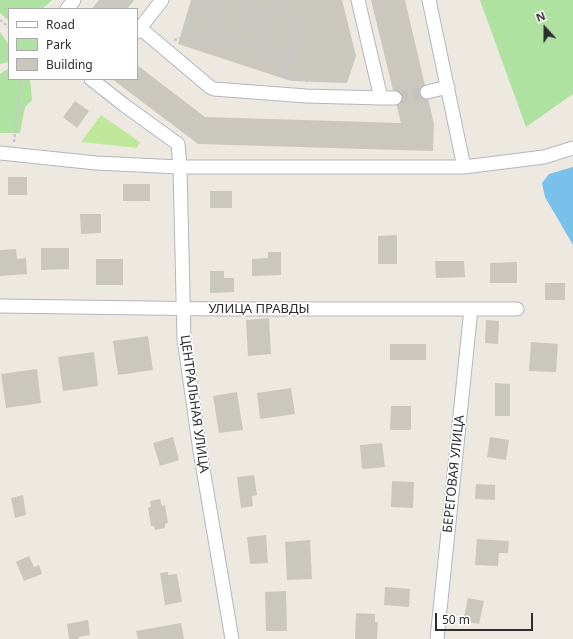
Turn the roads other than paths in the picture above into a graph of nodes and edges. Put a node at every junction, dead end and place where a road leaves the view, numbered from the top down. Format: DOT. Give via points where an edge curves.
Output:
graph roads {
  1 [pos="74,0"];
  2 [pos="162,0"];
  3 [pos="358,0"];
  4 [pos="429,0"];
  5 [pos="68,8"];
  6 [pos="139,30"];
  7 [pos="97,81"];
  8 [pos="448,87"];
  9 [pos="427,92"];
  10 [pos="381,98"];
  11 [pos="395,98"];
  12 [pos="573,148"];
  13 [pos="7,154"];
  14 [pos="180,167"];
  15 [pos="464,167"];
  16 [pos="0,306"];
  17 [pos="182,308"];
  18 [pos="471,309"];
  19 [pos="517,309"];
  20 [pos="232,639"];
  21 [pos="437,639"];
  1 -- 5 [label="street"];
  2 -- 6 [label="street"];
  3 -- 10 [label="street"];
  4 -- 8 [label="street"];
  6 -- 10 [label="street" via="214,89 306,96"];
  7 -- 14 [label="street, ЦЕНТРАЛЬНАЯ УЛИЦА" via="124,105 178,144"];
  8 -- 9 [label="street"];
  8 -- 15 [label="street"];
  10 -- 11 [label="street"];
  12 -- 15 [label="street" via="544,157"];
  13 -- 14 [label="street" via="96,163"];
  14 -- 15 [label="street"];
  14 -- 17 [label="street, ЦЕНТРАЛЬНАЯ УЛИЦА"];
  16 -- 17 [label="street, УЛИЦА ПРАВДЫ"];
  17 -- 18 [label="street, УЛИЦА ПРАВДЫ"];
  17 -- 20 [label="street, ЦЕНТРАЛЬНАЯ УЛИЦА" via="200,451"];
  18 -- 19 [label="street, УЛИЦА ПРАВДЫ"];
  18 -- 21 [label="street, БЕРЕГОВАЯ УЛИЦА"];
}
